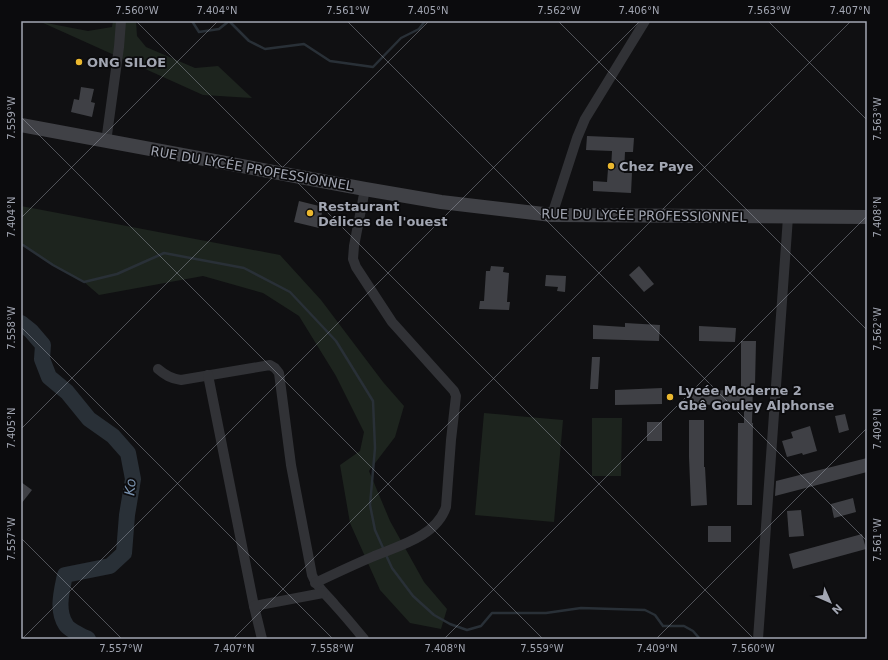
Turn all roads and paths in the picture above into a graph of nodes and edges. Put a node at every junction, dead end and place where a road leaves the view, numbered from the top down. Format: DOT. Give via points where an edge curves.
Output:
graph roads {
  1 [pos="121,21"];
  2 [pos="645,21"];
  3 [pos="21,125"];
  4 [pos="106,142"];
  5 [pos="365,189"];
  6 [pos="552,215"];
  7 [pos="788,217"];
  8 [pos="867,217"];
  9 [pos="158,369"];
  10 [pos="208,375"];
  11 [pos="315,583"];
  12 [pos="323,593"];
  13 [pos="254,606"];
  14 [pos="262,639"];
  15 [pos="364,639"];
  16 [pos="758,639"];
  1 -- 4 [label="street"];
  2 -- 6 [label="street" via="585,119"];
  3 -- 4 [label="main road, RUE DU LYCÉE PROFESSIONNEL"];
  4 -- 5 [label="main road, RUE DU LYCÉE PROFESSIONNEL"];
  5 -- 6 [label="main road, RUE DU LYCÉE PROFESSIONNEL" via="441,202"];
  5 -- 11 [label="street" via="354,246 356,267 392,322 456,396 446,507 437,523 424,534"];
  6 -- 7 [label="main road, RUE DU LYCÉE PROFESSIONNEL"];
  7 -- 8 [label="main road, RUE DU LYCÉE PROFESSIONNEL"];
  7 -- 16 [label="street"];
  9 -- 10 [label="street" via="174,380"];
  10 -- 11 [label="street" via="270,365 279,373 291,465"];
  10 -- 13 [label="street"];
  11 -- 12 [label="street"];
  12 -- 13 [label="street"];
  12 -- 15 [label="street"];
  13 -- 14 [label="street"];
}
